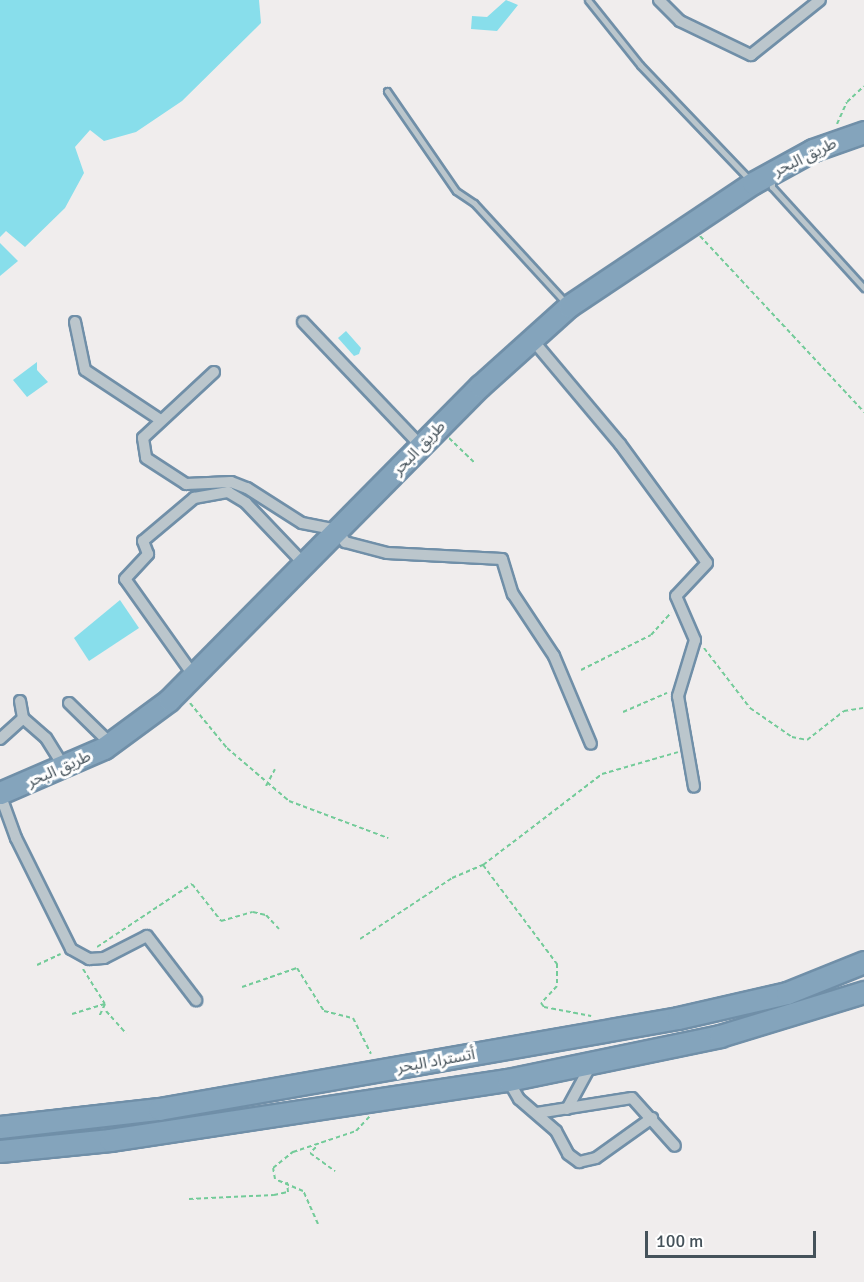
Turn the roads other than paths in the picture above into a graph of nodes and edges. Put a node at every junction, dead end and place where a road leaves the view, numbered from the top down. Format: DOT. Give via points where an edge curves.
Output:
graph roads {
  1 [pos="588,0"];
  2 [pos="659,0"];
  3 [pos="820,0"];
  4 [pos="387,91"];
  5 [pos="864,132"];
  6 [pos="763,178"];
  7 [pos="864,288"];
  8 [pos="569,306"];
  9 [pos="75,322"];
  10 [pos="303,322"];
  11 [pos="530,338"];
  12 [pos="214,372"];
  13 [pos="159,419"];
  14 [pos="421,446"];
  15 [pos="338,530"];
  16 [pos="306,566"];
  17 [pos="187,682"];
  18 [pos="20,701"];
  19 [pos="69,703"];
  20 [pos="24,718"];
  21 [pos="0,739"];
  22 [pos="110,743"];
  23 [pos="591,744"];
  24 [pos="65,768"];
  25 [pos="694,787"];
  26 [pos="0,793"];
  27 [pos="864,962"];
  28 [pos="864,992"];
  29 [pos="196,1000"];
  30 [pos="592,1063"];
  31 [pos="508,1080"];
  32 [pos="567,1109"];
  33 [pos="537,1113"];
  34 [pos="652,1118"];
  35 [pos="0,1127"];
  36 [pos="675,1146"];
  37 [pos="0,1151"];
  1 -- 6 [label="lane" via="640,65"];
  2 -- 3 [label="street" via="680,21 751,55"];
  4 -- 8 [label="lane" via="456,191 474,203"];
  5 -- 6 [label="highway, طريق البحر" via="830,143"];
  6 -- 7 [label="lane"];
  6 -- 8 [label="highway, طريق البحر"];
  8 -- 11 [label="highway, طريق البحر"];
  9 -- 13 [label="street" via="85,370"];
  10 -- 14 [label="street"];
  11 -- 14 [label="highway, طريق البحر"];
  11 -- 25 [label="street" via="704,555 705,569 680,591 677,602 695,640 679,685"];
  12 -- 13 [label="street"];
  13 -- 15 [label="street" via="141,447 170,478 186,484 231,482 302,523"];
  14 -- 15 [label="highway, طريق البحر"];
  15 -- 16 [label="highway, طريق البحر"];
  15 -- 23 [label="street" via="345,542 387,553 502,559 513,594 554,656"];
  16 -- 17 [label="highway, طريق البحر"];
  16 -- 17 [label="street" via="246,503 228,492 194,498 143,541 148,554 125,579"];
  17 -- 22 [label="highway, طريق البحر"];
  18 -- 20 [label="street"];
  19 -- 22 [label="street"];
  20 -- 21 [label="street"];
  20 -- 24 [label="street"];
  22 -- 24 [label="highway, طريق البحر"];
  24 -- 26 [label="highway, طريق البحر"];
  26 -- 29 [label="street" via="16,838 71,949 89,959 104,958 147,936"];
  27 -- 35 [label="highway, أتستراد البحر" via="733,1008 159,1109"];
  28 -- 30 [label="highway, أتستراد البحر" via="720,1036"];
  30 -- 31 [label="highway, أتستراد البحر"];
  30 -- 32 [label="street"];
  31 -- 33 [label="street" via="519,1099"];
  31 -- 37 [label="highway, أتستراد البحر"];
  32 -- 33 [label="street"];
  32 -- 34 [label="street" via="632,1098"];
  33 -- 34 [label="street" via="579,1162 589,1162"];
  34 -- 36 [label="street"];
}
